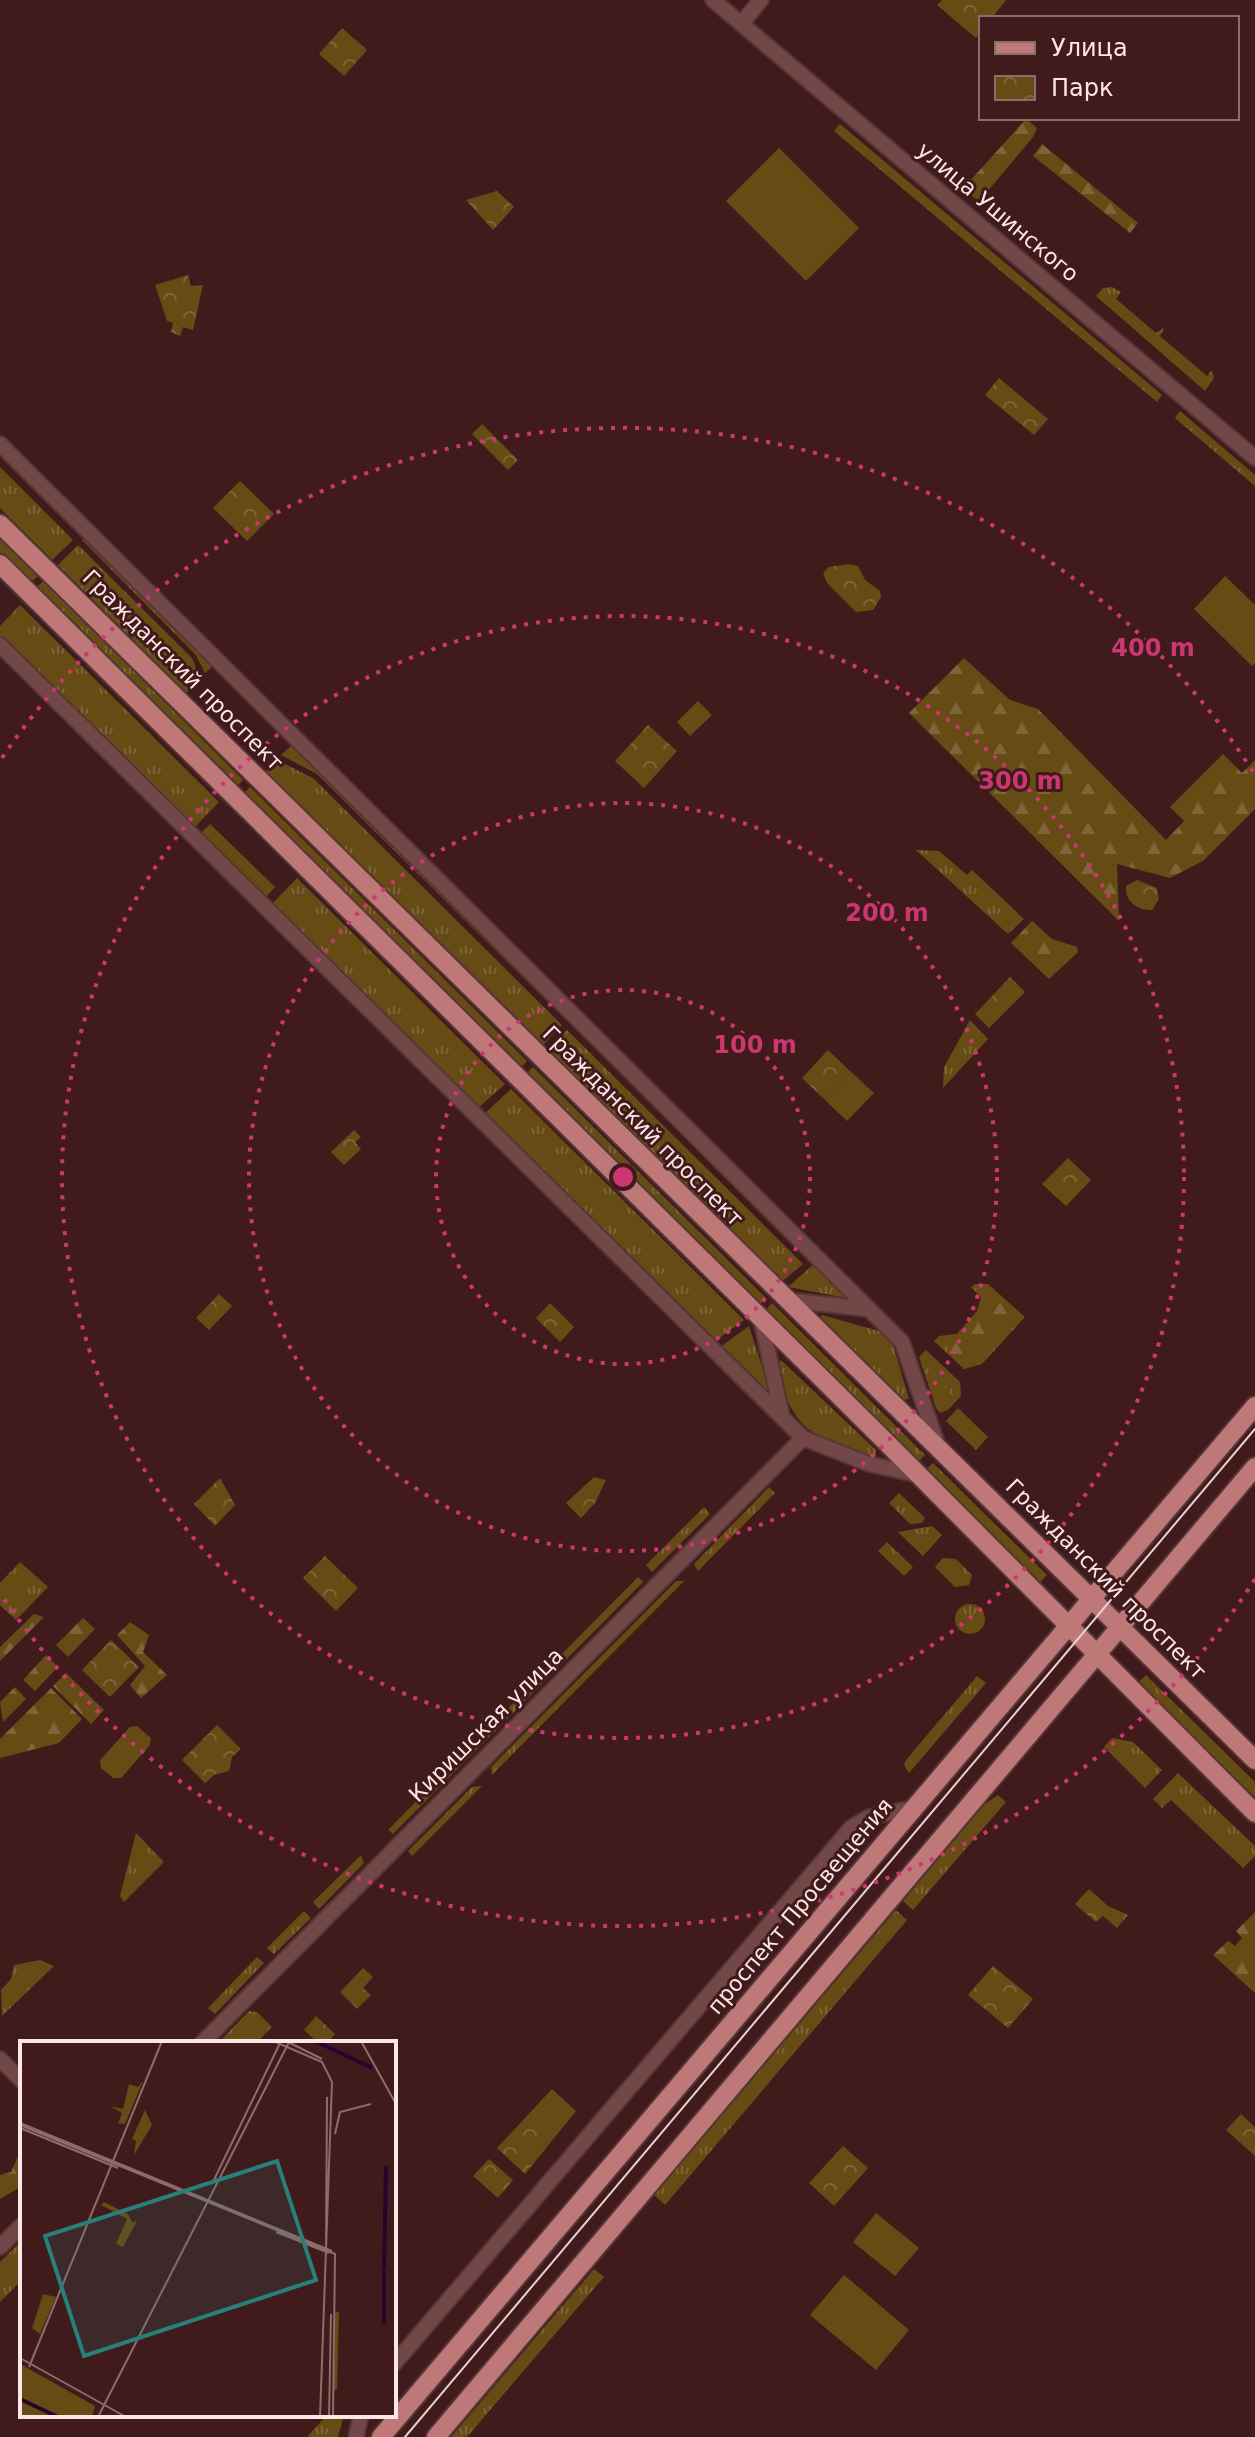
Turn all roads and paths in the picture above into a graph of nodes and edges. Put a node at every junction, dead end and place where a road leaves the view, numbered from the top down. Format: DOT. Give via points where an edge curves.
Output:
graph roads {
  1 [pos="713,0"];
  2 [pos="761,0"];
  3 [pos="741,24"];
  4 [pos="0,444"];
  5 [pos="1255,458"];
  6 [pos="0,524"];
  7 [pos="0,564"];
  8 [pos="0,645"];
  9 [pos="786,1300"];
  10 [pos="869,1309"];
  11 [pos="761,1319"];
  12 [pos="1255,1406"];
  13 [pos="782,1417"];
  14 [pos="803,1438"];
  15 [pos="939,1446"];
  16 [pos="1255,1467"];
  17 [pos="914,1474"];
  18 [pos="1092,1599"];
  19 [pos="1068,1627"];
  20 [pos="1121,1627"];
  21 [pos="1096,1656"];
  22 [pos="1255,1760"];
  23 [pos="914,1808"];
  24 [pos="1255,1812"];
  25 [pos="204,2041"];
  26 [pos="0,2059"];
  27 [pos="20,2079"];
  28 [pos="20,2227"];
  29 [pos="0,2247"];
  30 [pos="396,2362"];
  31 [pos="361,2417"];
  32 [pos="356,2437"];
  33 [pos="381,2437"];
  34 [pos="436,2437"];
  1 -- 3 [label="street, улица Ушинского"];
  2 -- 3 [label="street"];
  3 -- 5 [label="street, улица Ушинского"];
  4 -- 10 [label="street"];
  6 -- 9 [label="main road, Гражданский проспект"];
  7 -- 11 [label="main road"];
  8 -- 13 [label="street"];
  9 -- 10 [label="street"];
  9 -- 15 [label="main road, Гражданский проспект"];
  10 -- 15 [label="street" via="902,1342"];
  11 -- 13 [label="street"];
  11 -- 17 [label="main road"];
  12 -- 18 [label="main road, проспект Просвещения"];
  13 -- 14 [label="street"];
  14 -- 17 [label="street" via="869,1464"];
  14 -- 25 [label="street, Киришская улица"];
  15 -- 18 [label="main road, Гражданский проспект"];
  16 -- 20 [label="main road"];
  17 -- 19 [label="main road"];
  18 -- 19 [label="main road, проспект Просвещения"];
  18 -- 20 [label="main road, Гражданский проспект"];
  19 -- 21 [label="main road"];
  19 -- 23 [label="main road, проспект Просвещения"];
  20 -- 21 [label="main road"];
  20 -- 22 [label="main road, Гражданский проспект"];
  21 -- 24 [label="main road"];
  21 -- 34 [label="main road"];
  23 -- 30 [label="street" via="869,1817 851,1828"];
  23 -- 33 [label="main road, проспект Просвещения"];
  26 -- 27 [label="street"];
  28 -- 29 [label="street"];
  31 -- 32 [label="street"];
}
